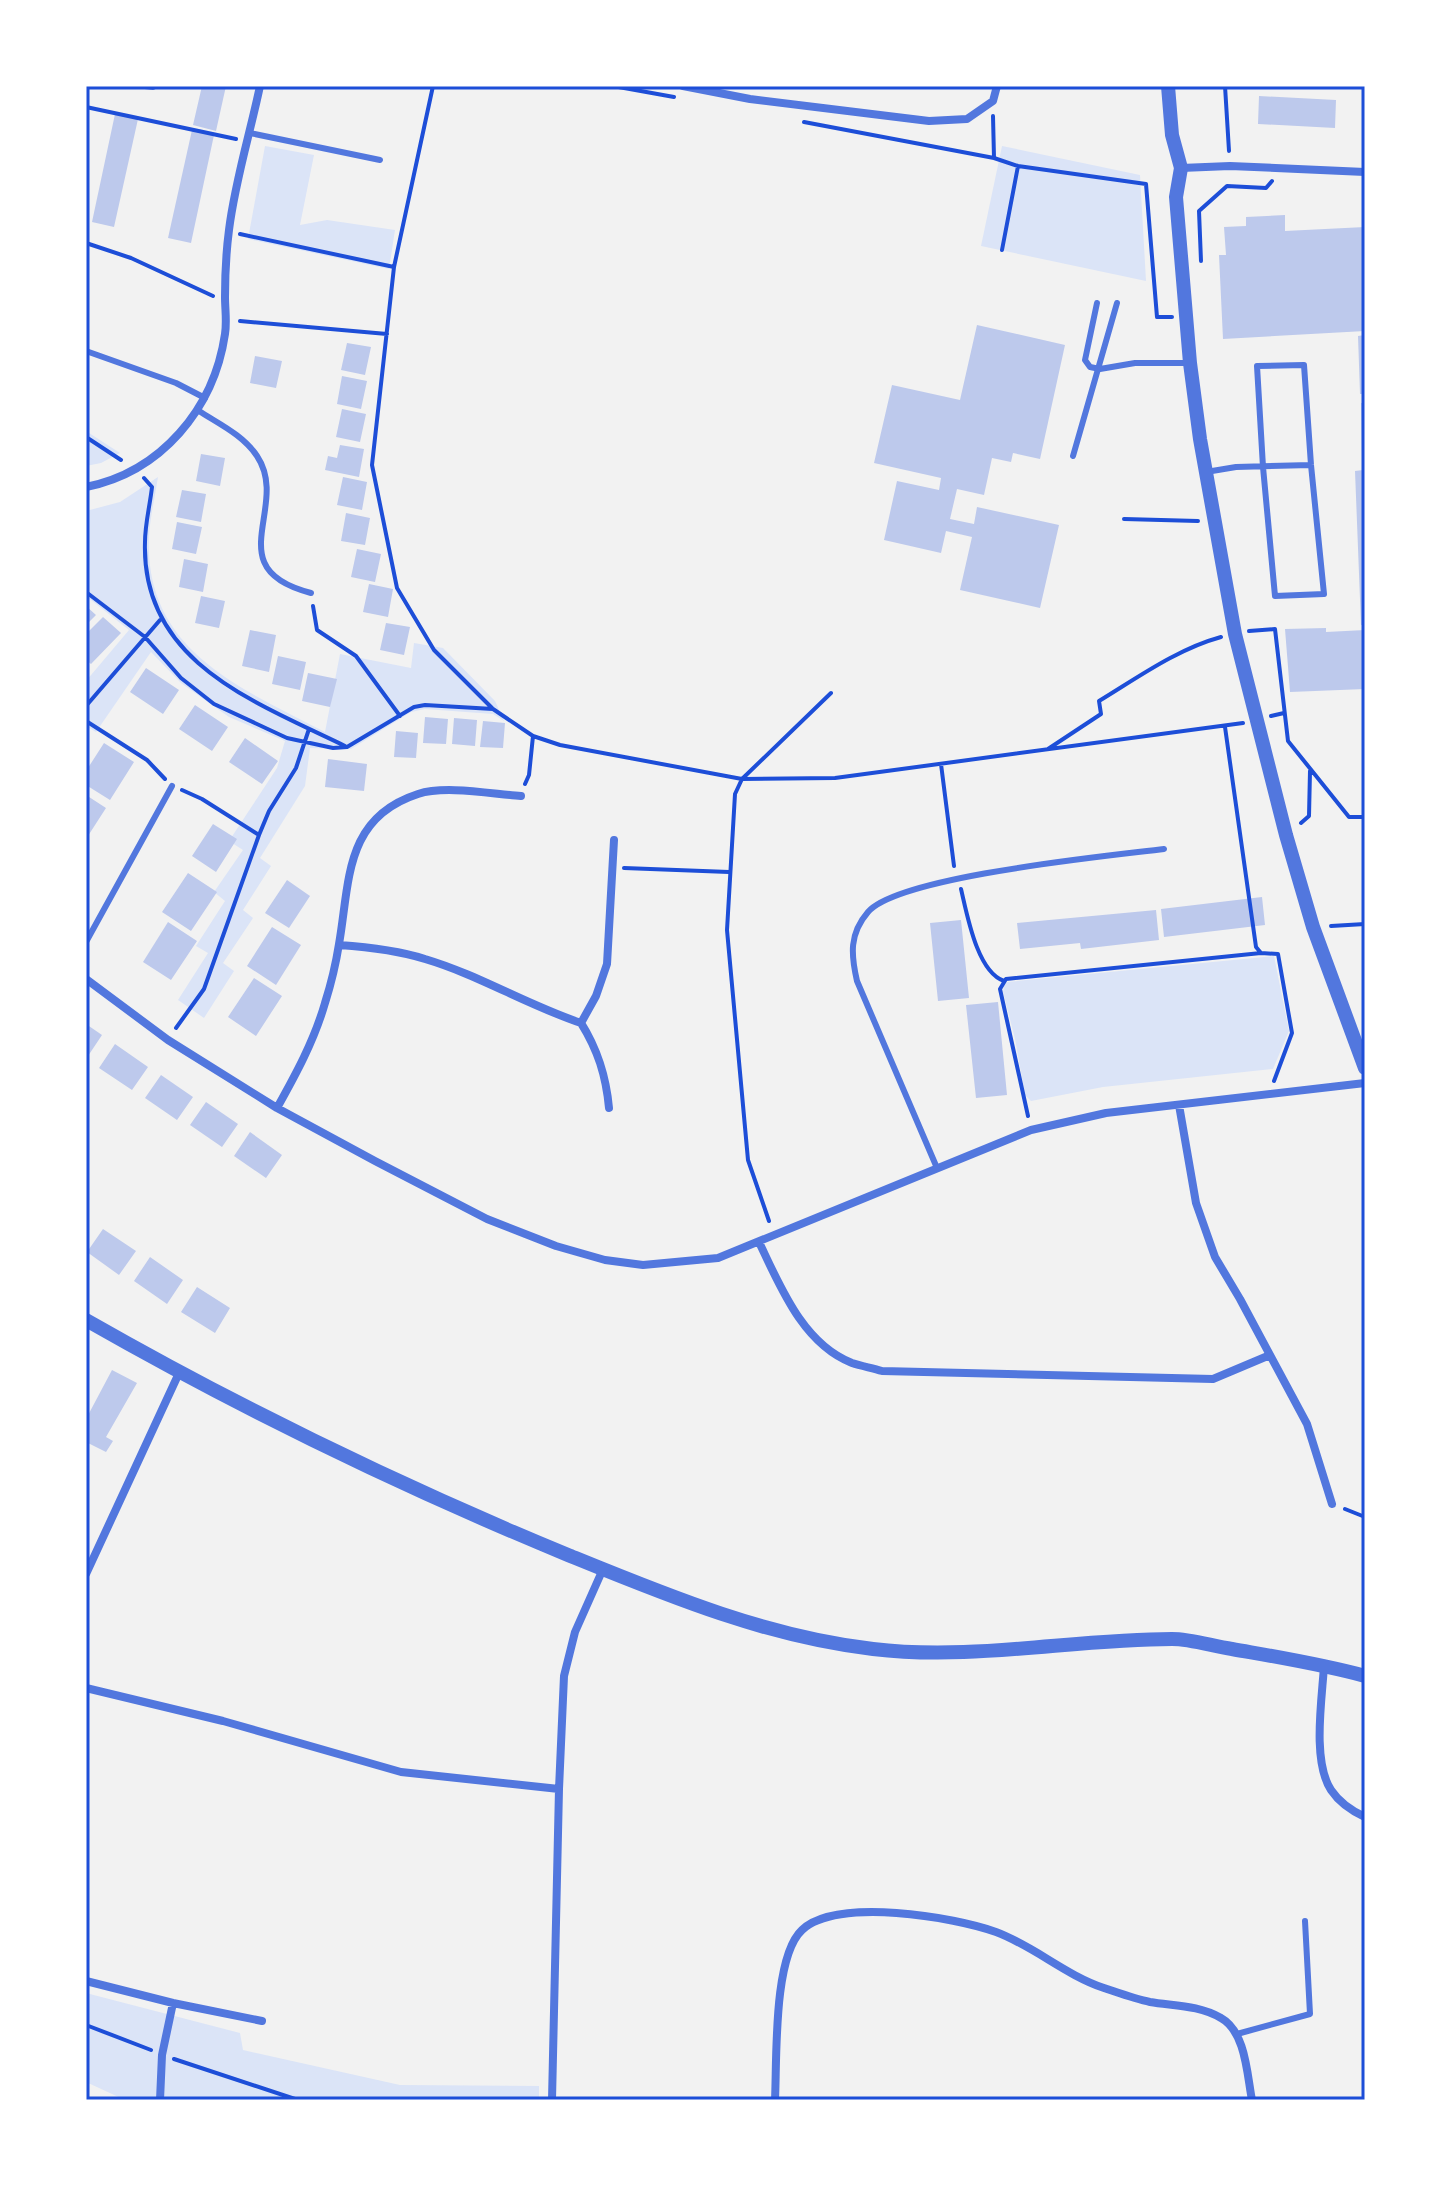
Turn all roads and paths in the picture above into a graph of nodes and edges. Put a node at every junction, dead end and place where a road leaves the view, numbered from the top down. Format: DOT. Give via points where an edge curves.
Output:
graph roads {
  1 [pos="260,86"];
  2 [pos="433,86"];
  3 [pos="683,86"];
  4 [pos="997,86"];
  5 [pos="1168,86"];
  6 [pos="1225,86"];
  7 [pos="993,101"];
  8 [pos="86,107"];
  9 [pos="248,137"];
  10 [pos="380,160"];
  11 [pos="1018,166"];
  12 [pos="1230,166"];
  13 [pos="1181,168"];
  14 [pos="1284,169"];
  15 [pos="1365,172"];
  16 [pos="229,232"];
  17 [pos="86,243"];
  18 [pos="1002,250"];
  19 [pos="394,267"];
  20 [pos="1201,270"];
  21 [pos="225,302"];
  22 [pos="1097,303"];
  23 [pos="1117,303"];
  24 [pos="1186,316"];
  25 [pos="226,319"];
  26 [pos="387,334"];
  27 [pos="86,351"];
  28 [pos="1190,363"];
  29 [pos="1100,369"];
  30 [pos="205,398"];
  31 [pos="199,411"];
  32 [pos="86,437"];
  33 [pos="1073,456"];
  34 [pos="1311,465"];
  35 [pos="1263,467"];
  36 [pos="136,469"];
  37 [pos="1206,472"];
  38 [pos="86,487"];
  39 [pos="1124,519"];
  40 [pos="1217,522"];
  41 [pos="86,592"];
  42 [pos="311,593"];
  43 [pos="160,620"];
  44 [pos="1235,634"];
  45 [pos="145,637"];
  46 [pos="831,693"];
  47 [pos="1091,698"];
  48 [pos="1099,701"];
  49 [pos="86,706"];
  50 [pos="493,709"];
  51 [pos="1284,713"];
  52 [pos="400,716"];
  53 [pos="1256,720"];
  54 [pos="86,721"];
  55 [pos="1225,727"];
  56 [pos="309,729"];
  57 [pos="533,736"];
  58 [pos="303,743"];
  59 [pos="347,747"];
  60 [pos="1046,750"];
  61 [pos="941,764"];
  62 [pos="1310,769"];
  63 [pos="742,779"];
  64 [pos="172,786"];
  65 [pos="521,796"];
  66 [pos="1365,817"];
  67 [pos="259,835"];
  68 [pos="1286,835"];
  69 [pos="614,840"];
  70 [pos="1164,849"];
  71 [pos="613,868"];
  72 [pos="729,872"];
  73 [pos="957,880"];
  74 [pos="1365,924"];
  75 [pos="1313,927"];
  76 [pos="86,942"];
  77 [pos="339,945"];
  78 [pos="1261,953"];
  79 [pos="86,979"];
  80 [pos="1004,981"];
  81 [pos="581,1023"];
  82 [pos="168,1040"];
  83 [pos="1365,1068"];
  84 [pos="1365,1083"];
  85 [pos="1268,1094"];
  86 [pos="1179,1105"];
  87 [pos="277,1108"];
  88 [pos="609,1108"];
  89 [pos="1031,1130"];
  90 [pos="937,1168"];
  91 [pos="774,1235"];
  92 [pos="759,1242"];
  93 [pos="86,1320"];
  94 [pos="1270,1355"];
  95 [pos="179,1373"];
  96 [pos="1332,1504"];
  97 [pos="1365,1517"];
  98 [pos="603,1569"];
  99 [pos="86,1574"];
  100 [pos="1324,1665"];
  101 [pos="1365,1676"];
  102 [pos="86,1688"];
  103 [pos="559,1789"];
  104 [pos="1365,1817"];
  105 [pos="1305,1921"];
  106 [pos="86,1981"];
  107 [pos="173,2003"];
  108 [pos="262,2021"];
  109 [pos="86,2025"];
  110 [pos="1237,2034"];
  111 [pos="162,2055"];
  112 [pos="160,2100"];
  113 [pos="298,2100"];
  114 [pos="552,2100"];
  115 [pos="775,2100"];
  116 [pos="1252,2100"];
  1 -- 9 [label="street"];
  2 -- 19 [label="path"];
  3 -- 7 [label="street" via="929,121 967,119"];
  4 -- 7 [label="street"];
  5 -- 13 [label="street"];
  6 -- 12 [label="path"];
  7 -- 11 [label="path" via="994,158"];
  8 -- 9 [label="path"];
  9 -- 10 [label="lane"];
  9 -- 16 [label="street"];
  11 -- 18 [label="path"];
  11 -- 24 [label="path" via="1146,184 1157,317"];
  12 -- 13 [label="street"];
  12 -- 14 [label="street"];
  13 -- 24 [label="street" via="1176,197"];
  14 -- 15 [label="street"];
  14 -- 20 [label="path" via="1266,188 1227,186 1199,211"];
  16 -- 19 [label="path"];
  16 -- 21 [label="street"];
  17 -- 21 [label="path"];
  19 -- 26 [label="path"];
  21 -- 25 [label="street"];
  22 -- 29 [label="lane" via="1085,360"];
  23 -- 29 [label="lane"];
  24 -- 28 [label="street"];
  25 -- 26 [label="path"];
  25 -- 30 [label="street" via="219,363"];
  26 -- 50 [label="path" via="372,465 397,588 434,650"];
  27 -- 30 [label="lane"];
  28 -- 29 [label="lane"];
  28 -- 37 [label="street"];
  29 -- 33 [label="lane"];
  30 -- 31 [label="street"];
  31 -- 36 [label="street" via="166,447"];
  31 -- 42 [label="lane" via="240,437 258,457 266,476 262,556 274,577"];
  32 -- 36 [label="path"];
  34 -- 35 [label="lane"];
  34 -- 35 [label="lane" via="1304,365 1257,366"];
  34 -- 35 [label="lane" via="1324,594 1275,596"];
  35 -- 37 [label="lane"];
  36 -- 38 [label="street"];
  36 -- 43 [label="path" via="152,487 144,543"];
  37 -- 40 [label="street"];
  39 -- 40 [label="path"];
  40 -- 44 [label="street"];
  41 -- 45 [label="path"];
  42 -- 52 [label="path" via="317,630 356,656"];
  43 -- 45 [label="path"];
  43 -- 56 [label="path" via="192,660 221,683"];
  44 -- 48 [label="path" via="1206,641"];
  44 -- 51 [label="path" via="1275,629"];
  44 -- 53 [label="street"];
  45 -- 49 [label="path"];
  45 -- 58 [label="path" via="181,678 214,704"];
  46 -- 63 [label="path"];
  47 -- 48 [label="path"];
  48 -- 60 [label="path" via="1101,714"];
  50 -- 52 [label="path" via="425,705"];
  50 -- 57 [label="path"];
  51 -- 53 [label="path"];
  51 -- 62 [label="path" via="1288,741"];
  52 -- 59 [label="path"];
  53 -- 55 [label="path"];
  53 -- 68 [label="street"];
  54 -- 64 [label="path" via="147,760"];
  55 -- 60 [label="path"];
  55 -- 78 [label="path"];
  56 -- 58 [label="path"];
  56 -- 59 [label="path"];
  57 -- 63 [label="path"];
  57 -- 65 [label="path"];
  58 -- 59 [label="path"];
  58 -- 67 [label="path" via="296,768"];
  60 -- 61 [label="path"];
  61 -- 63 [label="path" via="835,778"];
  61 -- 73 [label="path"];
  62 -- 66 [label="path" via="1349,817"];
  62 -- 68 [label="path" via="1309,816"];
  63 -- 72 [label="path" via="735,794"];
  64 -- 67 [label="path"];
  64 -- 76 [label="lane"];
  65 -- 77 [label="street" via="421,793 393,805 368,826 355,847"];
  67 -- 82 [label="path" via="204,989"];
  68 -- 75 [label="street"];
  69 -- 71 [label="street"];
  70 -- 73 [label="lane"];
  71 -- 72 [label="path"];
  71 -- 81 [label="street" via="607,964"];
  72 -- 91 [label="path" via="727,930 748,1160"];
  73 -- 80 [label="path" via="978,948 990,973"];
  73 -- 90 [label="lane" via="890,898 870,910 855,931 851,953 857,981"];
  74 -- 75 [label="path"];
  75 -- 83 [label="street"];
  77 -- 81 [label="street" via="425,959"];
  77 -- 87 [label="street" via="304,1061"];
  78 -- 80 [label="path"];
  78 -- 85 [label="path" via="1278,954 1292,1033"];
  79 -- 82 [label="street"];
  80 -- 89 [label="path" via="1000,989"];
  81 -- 88 [label="street" via="595,1046"];
  82 -- 87 [label="street"];
  84 -- 85 [label="street"];
  85 -- 86 [label="street"];
  86 -- 89 [label="street" via="1106,1113"];
  86 -- 94 [label="street" via="1196,1203 1215,1257"];
  87 -- 92 [label="street" via="487,1219 605,1260 677,1264 718,1258"];
  89 -- 90 [label="street"];
  90 -- 91 [label="street"];
  91 -- 92 [label="street"];
  92 -- 94 [label="street" via="793,1308 822,1345 850,1362 882,1371 1213,1379"];
  93 -- 95 [label="street"];
  94 -- 96 [label="street" via="1307,1424"];
  95 -- 98 [label="street" via="361,1464"];
  95 -- 99 [label="street"];
  96 -- 97 [label="path"];
  98 -- 100 [label="street" via="760,1625 874,1650 946,1652 1175,1639"];
  98 -- 103 [label="street" via="575,1632 564,1676"];
  100 -- 101 [label="street"];
  100 -- 104 [label="street" via="1320,1737 1329,1788"];
  102 -- 103 [label="street" via="401,1772"];
  103 -- 114 [label="street"];
  105 -- 110 [label="lane" via="1310,2014"];
  106 -- 107 [label="street"];
  107 -- 108 [label="street"];
  107 -- 111 [label="street"];
  109 -- 111 [label="path"];
  110 -- 115 [label="street" via="1222,2018 1099,1986 999,1933 969,1924 918,1914 825,1917 803,1928 789,1946 782,1977"];
  110 -- 116 [label="street"];
  111 -- 112 [label="street"];
  111 -- 113 [label="path"];
}
